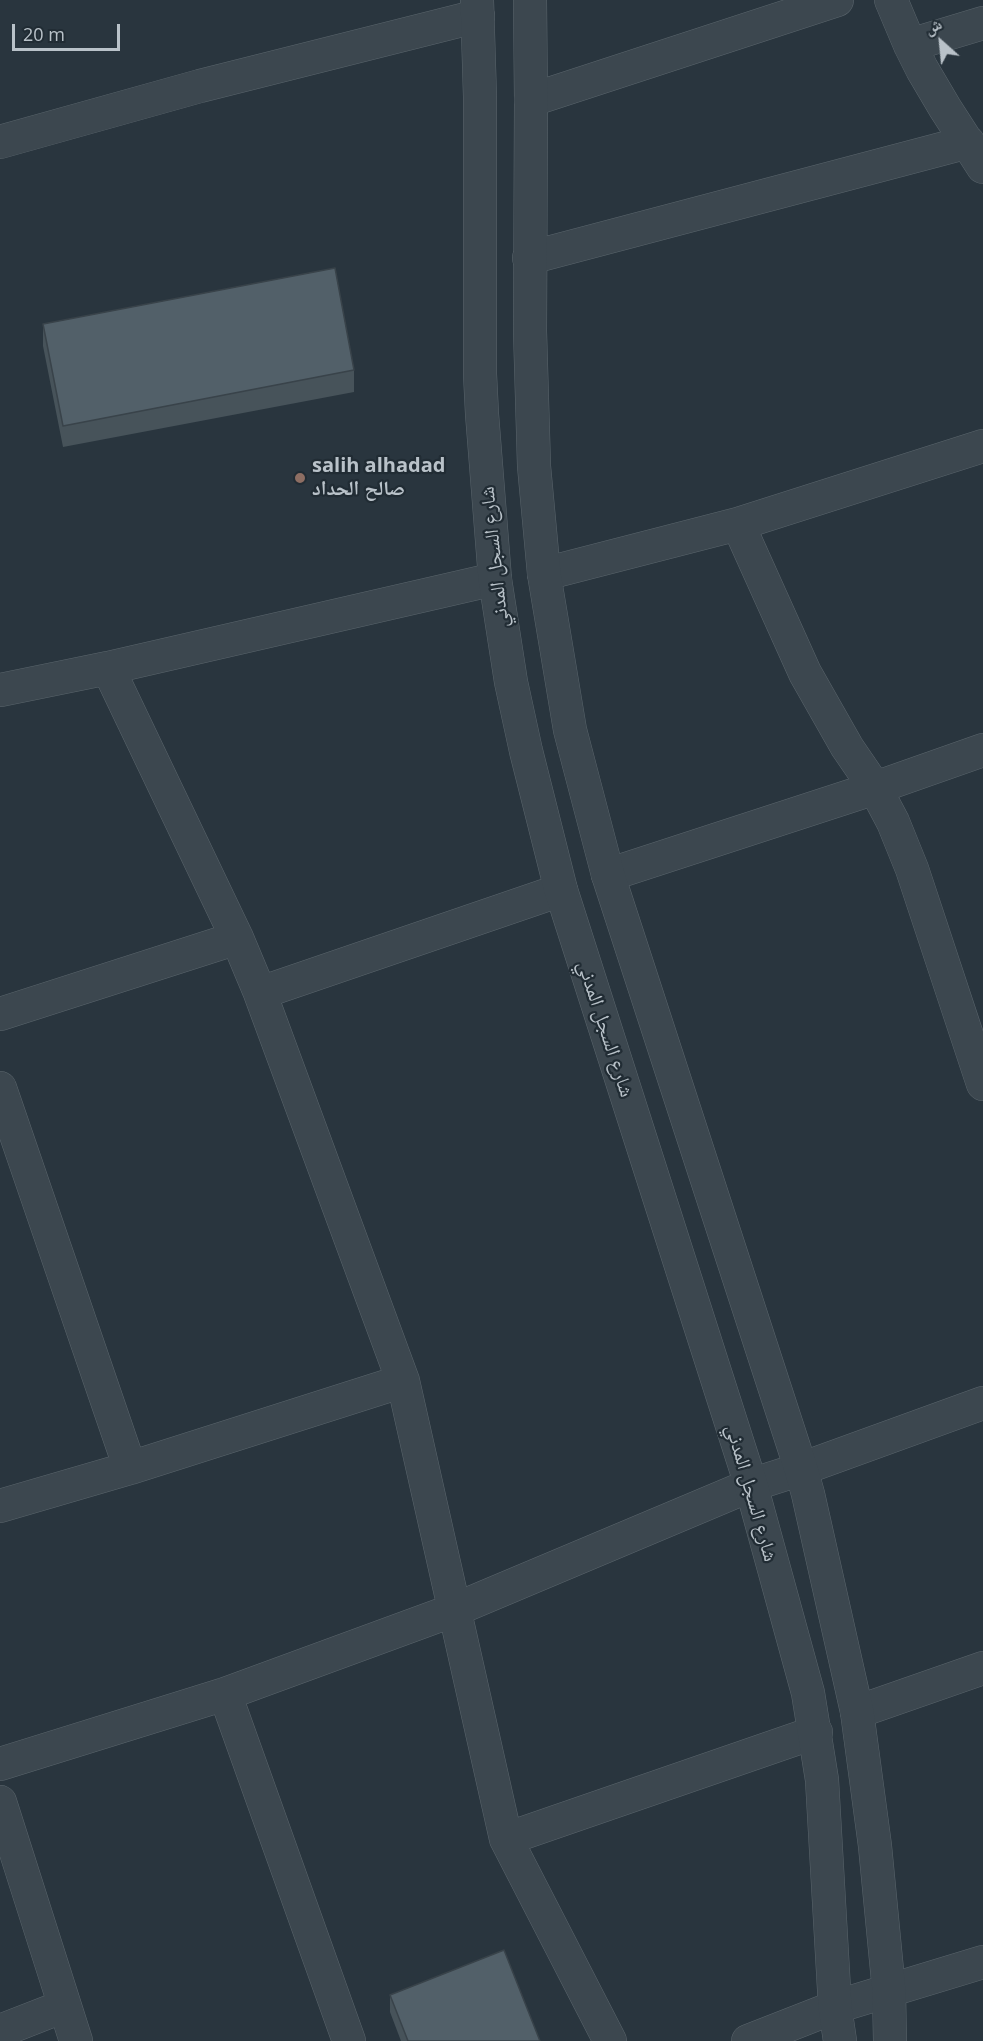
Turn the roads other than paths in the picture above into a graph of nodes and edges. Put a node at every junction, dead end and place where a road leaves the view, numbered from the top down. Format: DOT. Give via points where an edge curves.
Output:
graph roads {
  1 [pos="530,0"];
  2 [pos="837,0"];
  3 [pos="891,0"];
  4 [pos="477,8"];
  5 [pos="983,23"];
  6 [pos="910,45"];
  7 [pos="531,100"];
  8 [pos="0,142"];
  9 [pos="975,154"];
  10 [pos="530,258"];
  11 [pos="983,446"];
  12 [pos="738,524"];
  13 [pos="544,574"];
  14 [pos="495,579"];
  15 [pos="108,668"];
  16 [pos="0,690"];
  17 [pos="983,750"];
  18 [pos="875,788"];
  19 [pos="608,875"];
  20 [pos="561,890"];
  21 [pos="237,938"];
  22 [pos="260,993"];
  23 [pos="0,1014"];
  24 [pos="983,1084"];
  25 [pos="0,1088"];
  26 [pos="403,1381"];
  27 [pos="983,1403"];
  28 [pos="130,1468"];
  29 [pos="801,1469"];
  30 [pos="751,1485"];
  31 [pos="0,1506"];
  32 [pos="454,1610"];
  33 [pos="983,1668"];
  34 [pos="225,1694"];
  35 [pos="857,1713"];
  36 [pos="816,1732"];
  37 [pos="0,1764"];
  38 [pos="0,1802"];
  39 [pos="506,1839"];
  40 [pos="983,1962"];
  41 [pos="889,1991"];
  42 [pos="64,2006"];
  43 [pos="835,2007"];
  44 [pos="0,2031"];
  45 [pos="76,2041"];
  46 [pos="350,2041"];
  47 [pos="610,2041"];
  48 [pos="748,2041"];
  49 [pos="840,2041"];
  50 [pos="890,2041"];
  1 -- 7 [label="street"];
  2 -- 7 [label="street"];
  3 -- 6 [label="street"];
  4 -- 8 [label="street"];
  4 -- 14 [label="street, شارع السجل المدني" via="480,374"];
  5 -- 6 [label="street"];
  6 -- 9 [label="street"];
  7 -- 10 [label="street"];
  9 -- 10 [label="street"];
  10 -- 13 [label="street" via="534,466"];
  11 -- 12 [label="street"];
  12 -- 13 [label="street"];
  12 -- 18 [label="street" via="805,673"];
  13 -- 19 [label="street" via="570,730"];
  14 -- 15 [label="street"];
  14 -- 20 [label="street, شارع السجل المدني" via="510,682"];
  15 -- 16 [label="street"];
  15 -- 21 [label="street"];
  17 -- 18 [label="street"];
  18 -- 19 [label="street"];
  18 -- 24 [label="street" via="912,870"];
  19 -- 29 [label="street"];
  20 -- 22 [label="street"];
  20 -- 30 [label="street, شارع السجل المدني"];
  21 -- 22 [label="street"];
  21 -- 23 [label="street"];
  22 -- 26 [label="street"];
  25 -- 28 [label="street"];
  26 -- 28 [label="street"];
  26 -- 32 [label="street"];
  27 -- 29 [label="street"];
  28 -- 31 [label="street"];
  29 -- 30 [label="street"];
  29 -- 35 [label="street"];
  30 -- 32 [label="street"];
  30 -- 36 [label="street, شارع السجل المدني"];
  32 -- 34 [label="street"];
  32 -- 39 [label="street"];
  33 -- 35 [label="street"];
  34 -- 37 [label="street"];
  34 -- 46 [label="street"];
  35 -- 41 [label="street"];
  36 -- 39 [label="street"];
  36 -- 43 [label="street, شارع السجل المدني" via="826,1825"];
  38 -- 42 [label="street"];
  39 -- 47 [label="street"];
  40 -- 41 [label="street"];
  41 -- 43 [label="street"];
  41 -- 50 [label="street"];
  42 -- 44 [label="street"];
  42 -- 45 [label="street"];
  43 -- 48 [label="street"];
  43 -- 49 [label="street, شارع السجل المدني"];
}
